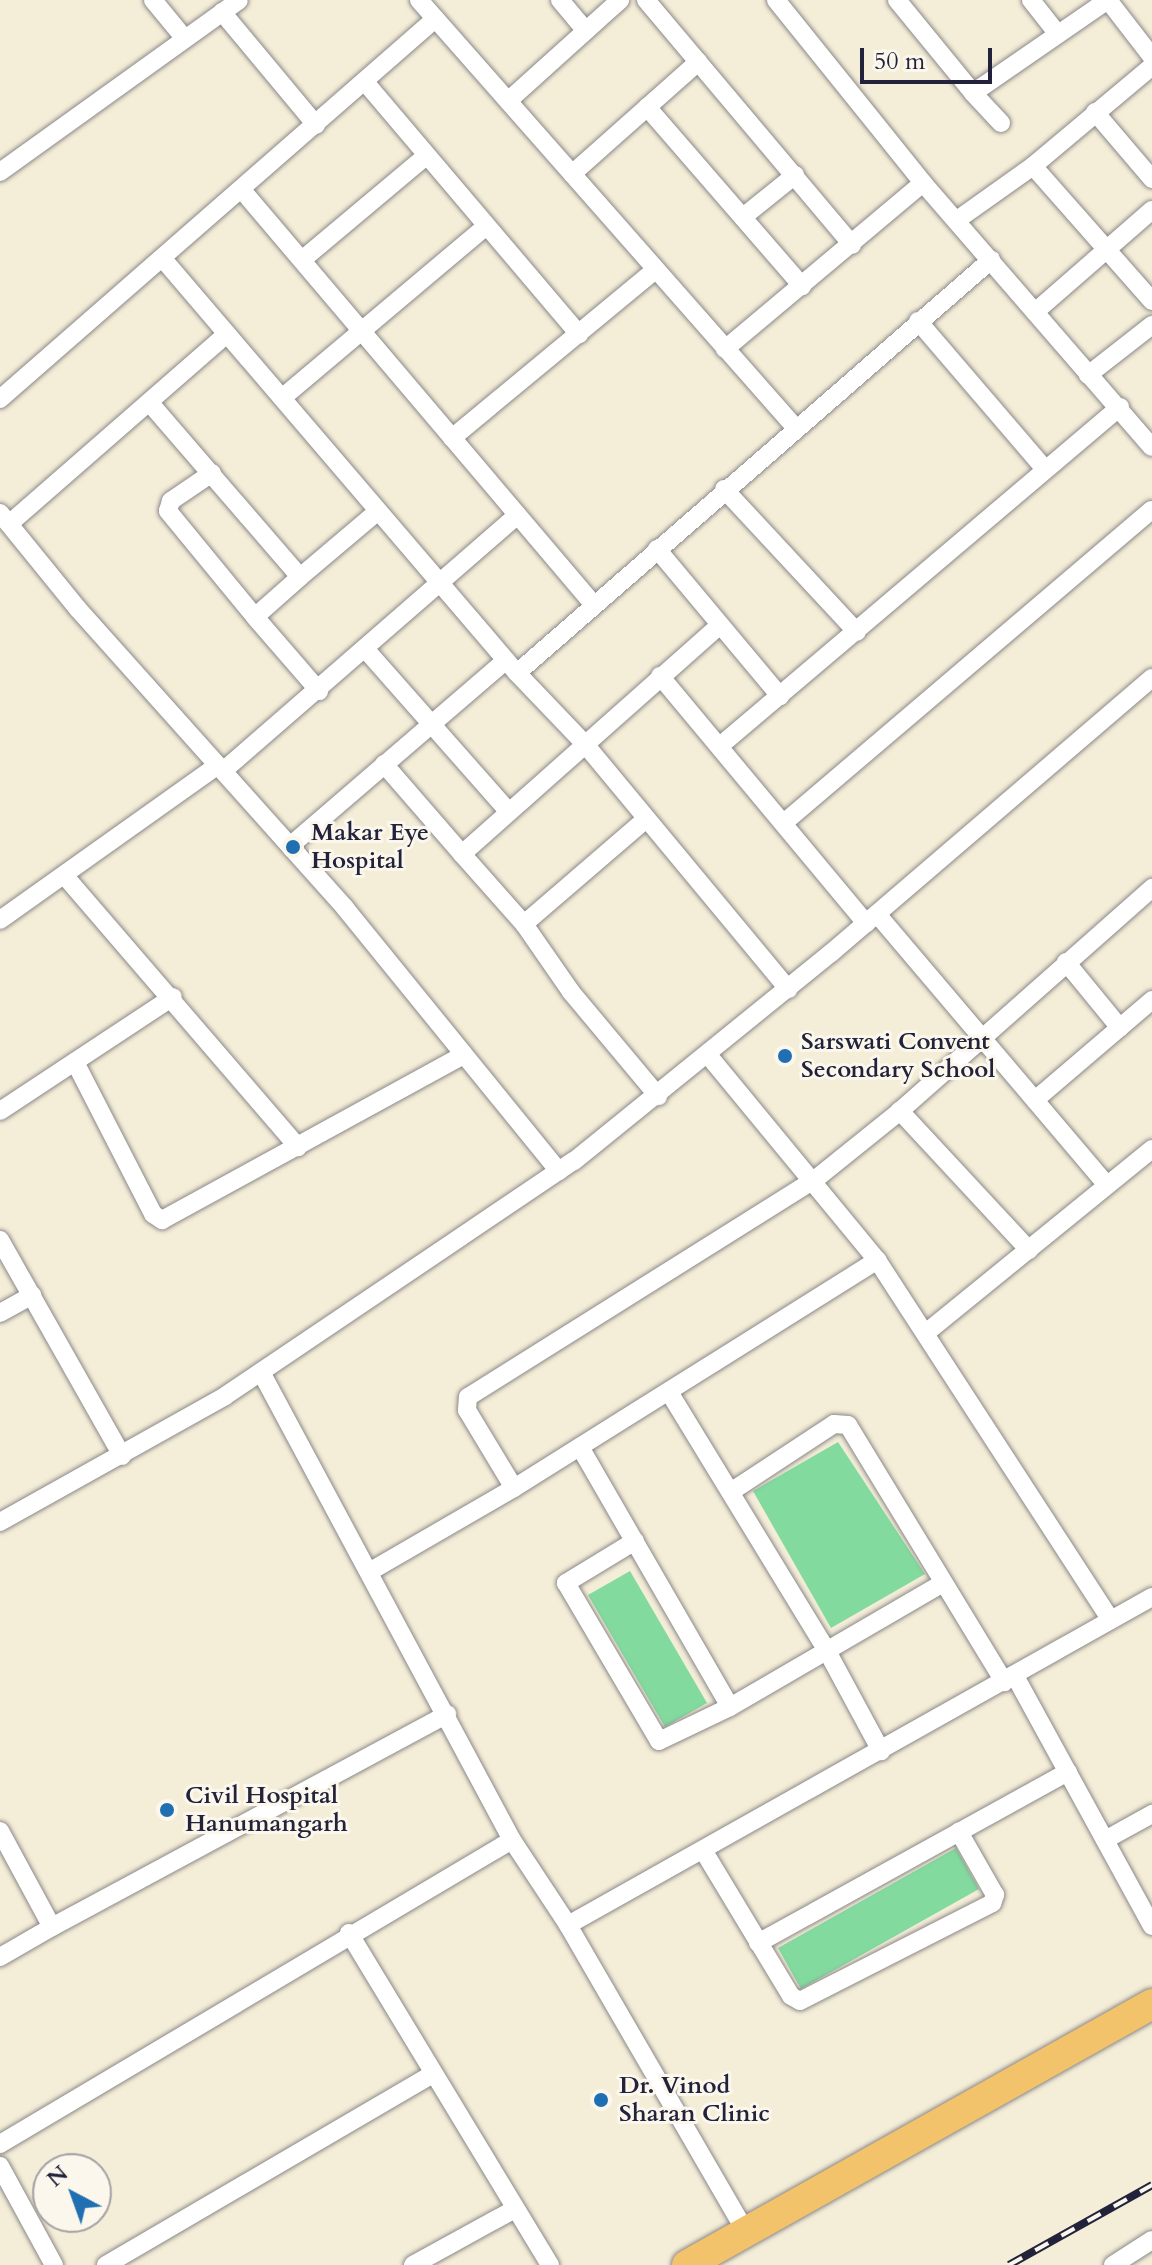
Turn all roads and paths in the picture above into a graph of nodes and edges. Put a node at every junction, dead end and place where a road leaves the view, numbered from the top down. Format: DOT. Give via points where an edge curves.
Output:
graph roads {
  1 [pos="153,0"];
  2 [pos="239,0"];
  3 [pos="419,0"];
  4 [pos="560,0"];
  5 [pos="620,0"];
  6 [pos="646,0"];
  7 [pos="776,0"];
  8 [pos="897,0"];
  9 [pos="1031,0"];
  10 [pos="1108,0"];
  11 [pos="222,12"];
  12 [pos="435,19"];
  13 [pos="586,31"];
  14 [pos="1057,33"];
  15 [pos="185,39"];
  16 [pos="1152,57"];
  17 [pos="698,62"];
  18 [pos="1152,66"];
  19 [pos="365,82"];
  20 [pos="973,93"];
  21 [pos="508,101"];
  22 [pos="647,107"];
  23 [pos="1095,112"];
  24 [pos="1001,123"];
  25 [pos="316,125"];
  26 [pos="426,156"];
  27 [pos="1033,166"];
  28 [pos="0,172"];
  29 [pos="572,174"];
  30 [pos="795,175"];
  31 [pos="1152,179"];
  32 [pos="923,183"];
  33 [pos="242,190"];
  34 [pos="1152,210"];
  35 [pos="743,217"];
  36 [pos="957,220"];
  37 [pos="485,227"];
  38 [pos="852,245"];
  39 [pos="1106,250"];
  40 [pos="163,259"];
  41 [pos="302,260"];
  42 [pos="991,260"];
  43 [pos="655,270"];
  44 [pos="802,286"];
  45 [pos="1152,301"];
  46 [pos="1035,312"];
  47 [pos="918,321"];
  48 [pos="1152,325"];
  49 [pos="363,333"];
  50 [pos="227,334"];
  51 [pos="579,334"];
  52 [pos="725,349"];
  53 [pos="1088,375"];
  54 [pos="282,398"];
  55 [pos="0,399"];
  56 [pos="149,402"];
  57 [pos="1120,407"];
  58 [pos="794,426"];
  59 [pos="452,438"];
  60 [pos="1152,447"];
  61 [pos="1044,468"];
  62 [pos="212,473"];
  63 [pos="724,489"];
  64 [pos="1152,510"];
  65 [pos="378,511"];
  66 [pos="517,515"];
  67 [pos="5,519"];
  68 [pos="657,549"];
  69 [pos="300,577"];
  70 [pos="441,582"];
  71 [pos="594,605"];
  72 [pos="255,617"];
  73 [pos="718,627"];
  74 [pos="857,632"];
  75 [pos="367,651"];
  76 [pos="512,666"];
  77 [pos="660,676"];
  78 [pos="1152,678"];
  79 [pos="319,691"];
  80 [pos="780,696"];
  81 [pos="430,722"];
  82 [pos="584,743"];
  83 [pos="721,745"];
  84 [pos="384,764"];
  85 [pos="220,768"];
  86 [pos="507,810"];
  87 [pos="645,820"];
  88 [pos="786,821"];
  89 [pos="290,846"];
  90 [pos="462,854"];
  91 [pos="64,875"];
  92 [pos="1152,888"];
  93 [pos="1,917"];
  94 [pos="871,919"];
  95 [pos="524,924"];
  96 [pos="1066,962"];
  97 [pos="788,989"];
  98 [pos="173,997"];
  99 [pos="1152,1000"];
  100 [pos="1120,1028"];
  101 [pos="981,1034"];
  102 [pos="464,1055"];
  103 [pos="708,1055"];
  104 [pos="75,1062"];
  105 [pos="658,1096"];
  106 [pos="1035,1100"];
  107 [pos="0,1111"];
  108 [pos="900,1111"];
  109 [pos="298,1147"];
  110 [pos="1152,1149"];
  111 [pos="559,1171"];
  112 [pos="813,1181"];
  113 [pos="1106,1184"];
  114 [pos="0,1240"];
  115 [pos="1029,1250"];
  116 [pos="877,1260"];
  117 [pos="32,1295"];
  118 [pos="0,1313"];
  119 [pos="927,1332"];
  120 [pos="261,1372"];
  121 [pos="669,1392"];
  122 [pos="580,1447"];
  123 [pos="122,1456"];
  124 [pos="514,1488"];
  125 [pos="732,1491"];
  126 [pos="0,1522"];
  127 [pos="635,1541"];
  128 [pos="369,1572"];
  129 [pos="943,1583"];
  130 [pos="1152,1597"];
  131 [pos="1111,1620"];
  132 [pos="827,1651"];
  133 [pos="1010,1679"];
  134 [pos="730,1707"];
  135 [pos="447,1714"];
  136 [pos="881,1751"];
  137 [pos="1068,1772"];
  138 [pos="1152,1814"];
  139 [pos="0,1831"];
  140 [pos="959,1832"];
  141 [pos="512,1840"];
  142 [pos="1105,1840"];
  143 [pos="703,1850"];
  144 [pos="568,1925"];
  145 [pos="1152,1926"];
  146 [pos="52,1927"];
  147 [pos="349,1933"];
  148 [pos="758,1943"];
  149 [pos="0,1957"];
  150 [pos="1152,2004"];
  151 [pos="433,2074"];
  152 [pos="0,2144"];
  153 [pos="0,2166"];
  154 [pos="513,2210"];
  155 [pos="746,2232"];
  156 [pos="1151,2241"];
  157 [pos="54,2265"];
  158 [pos="106,2265"];
  159 [pos="413,2265"];
  160 [pos="550,2265"];
  161 [pos="687,2265"];
  162 [pos="1113,2265"];
  1 -- 15 [label="street"];
  2 -- 11 [label="street"];
  3 -- 12 [label="street"];
  4 -- 13 [label="street"];
  5 -- 13 [label="street"];
  6 -- 17 [label="street"];
  7 -- 32 [label="street"];
  8 -- 20 [label="street"];
  9 -- 14 [label="street"];
  10 -- 14 [label="street"];
  10 -- 16 [label="street"];
  11 -- 15 [label="street"];
  11 -- 25 [label="street"];
  12 -- 19 [label="street"];
  12 -- 21 [label="street"];
  13 -- 21 [label="street"];
  14 -- 20 [label="street"];
  15 -- 28 [label="street"];
  17 -- 22 [label="street"];
  17 -- 30 [label="street"];
  18 -- 23 [label="street"];
  19 -- 25 [label="street"];
  19 -- 26 [label="street"];
  20 -- 24 [label="street"];
  21 -- 29 [label="street"];
  22 -- 29 [label="street"];
  22 -- 35 [label="street"];
  23 -- 27 [label="street"];
  23 -- 31 [label="street"];
  25 -- 33 [label="street"];
  26 -- 37 [label="street"];
  26 -- 41 [label="street"];
  27 -- 36 [label="street"];
  27 -- 39 [label="street"];
  29 -- 43 [label="street"];
  30 -- 35 [label="street"];
  30 -- 38 [label="street"];
  32 -- 36 [label="street"];
  32 -- 38 [label="street"];
  33 -- 40 [label="street"];
  33 -- 41 [label="street"];
  34 -- 39 [label="street"];
  35 -- 44 [label="street"];
  36 -- 42 [label="street"];
  37 -- 49 [label="street"];
  37 -- 51 [label="street"];
  38 -- 44 [label="street"];
  39 -- 45 [label="street"];
  39 -- 46 [label="street"];
  40 -- 50 [label="street"];
  40 -- 55 [label="street"];
  41 -- 49 [label="street"];
  42 -- 46 [label="street"];
  42 -- 47 [label="street"];
  43 -- 51 [label="street"];
  43 -- 52 [label="street"];
  44 -- 52 [label="street"];
  46 -- 53 [label="street"];
  47 -- 58 [label="street"];
  47 -- 61 [label="street"];
  48 -- 53 [label="street"];
  49 -- 54 [label="street"];
  49 -- 59 [label="street"];
  50 -- 54 [label="street"];
  50 -- 56 [label="street"];
  51 -- 59 [label="street"];
  52 -- 58 [label="street"];
  53 -- 57 [label="street"];
  54 -- 65 [label="street"];
  56 -- 62 [label="street"];
  56 -- 67 [label="street"];
  57 -- 60 [label="street"];
  57 -- 61 [label="street"];
  58 -- 63 [label="street"];
  59 -- 66 [label="street"];
  61 -- 74 [label="street"];
  62 -- 69 [label="street"];
  62 -- 72 [label="street" via="171,501 168,511"];
  63 -- 68 [label="street"];
  63 -- 74 [label="street"];
  64 -- 88 [label="street"];
  65 -- 69 [label="street"];
  65 -- 70 [label="street"];
  66 -- 70 [label="street"];
  66 -- 71 [label="street"];
  67 -- 85 [label="street"];
  68 -- 71 [label="street"];
  68 -- 73 [label="street"];
  69 -- 72 [label="street"];
  70 -- 75 [label="street"];
  70 -- 76 [label="street"];
  71 -- 76 [label="street"];
  72 -- 79 [label="street"];
  73 -- 77 [label="street"];
  73 -- 80 [label="street"];
  74 -- 80 [label="street"];
  75 -- 79 [label="street"];
  75 -- 81 [label="street"];
  76 -- 81 [label="street"];
  76 -- 82 [label="street"];
  77 -- 82 [label="street"];
  77 -- 83 [label="street"];
  78 -- 94 [label="street"];
  79 -- 85 [label="street"];
  80 -- 83 [label="street"];
  81 -- 84 [label="street"];
  81 -- 86 [label="street"];
  82 -- 86 [label="street"];
  82 -- 87 [label="street"];
  83 -- 88 [label="street"];
  84 -- 89 [label="street"];
  84 -- 90 [label="street"];
  85 -- 89 [label="street"];
  85 -- 91 [label="street"];
  86 -- 90 [label="street"];
  87 -- 95 [label="street"];
  87 -- 97 [label="street"];
  88 -- 94 [label="street"];
  89 -- 102 [label="street"];
  90 -- 95 [label="street"];
  91 -- 93 [label="street"];
  91 -- 98 [label="street"];
  92 -- 96 [label="street"];
  94 -- 97 [label="street"];
  94 -- 101 [label="street"];
  95 -- 105 [label="street" via="571,992"];
  96 -- 100 [label="street"];
  96 -- 101 [label="street"];
  97 -- 103 [label="street"];
  98 -- 104 [label="street"];
  98 -- 109 [label="street"];
  99 -- 100 [label="street"];
  100 -- 106 [label="street"];
  101 -- 106 [label="street"];
  101 -- 108 [label="street"];
  102 -- 109 [label="street"];
  102 -- 111 [label="street"];
  103 -- 105 [label="street"];
  103 -- 112 [label="street"];
  104 -- 107 [label="street"];
  104 -- 109 [label="street" via="159,1220"];
  105 -- 111 [label="street"];
  106 -- 113 [label="street"];
  108 -- 112 [label="street"];
  108 -- 115 [label="street"];
  110 -- 113 [label="street"];
  111 -- 120 [label="street"];
  112 -- 116 [label="street"];
  112 -- 124 [label="street" via="468,1397 467,1410"];
  113 -- 115 [label="street"];
  114 -- 117 [label="street"];
  115 -- 119 [label="street"];
  116 -- 119 [label="street"];
  116 -- 121 [label="street"];
  117 -- 118 [label="street"];
  117 -- 123 [label="street"];
  119 -- 131 [label="street"];
  120 -- 123 [label="street"];
  120 -- 128 [label="street"];
  121 -- 122 [label="street"];
  121 -- 125 [label="street"];
  122 -- 124 [label="street"];
  122 -- 127 [label="street"];
  123 -- 126 [label="street"];
  124 -- 128 [label="street"];
  125 -- 129 [label="street" via="843,1423"];
  125 -- 132 [label="street"];
  127 -- 134 [label="street"];
  127 -- 134 [label="street" via="566,1585 657,1740"];
  128 -- 135 [label="street"];
  129 -- 132 [label="street"];
  129 -- 133 [label="street"];
  130 -- 131 [label="street"];
  131 -- 133 [label="street"];
  132 -- 134 [label="street"];
  132 -- 136 [label="street"];
  133 -- 136 [label="street"];
  133 -- 137 [label="street"];
  135 -- 141 [label="street"];
  135 -- 146 [label="street"];
  136 -- 143 [label="street"];
  137 -- 140 [label="street"];
  137 -- 142 [label="street"];
  138 -- 142 [label="street"];
  139 -- 146 [label="street"];
  140 -- 148 [label="street"];
  140 -- 148 [label="street" via="995,1895 992,1903 800,2001 791,1996"];
  141 -- 144 [label="street"];
  141 -- 147 [label="street"];
  142 -- 145 [label="street"];
  143 -- 144 [label="street"];
  143 -- 148 [label="street"];
  144 -- 155 [label="street"];
  146 -- 149 [label="street"];
  147 -- 151 [label="street"];
  147 -- 152 [label="street"];
  150 -- 155 [label="main road"];
  151 -- 154 [label="street"];
  151 -- 158 [label="street"];
  153 -- 157 [label="street"];
  154 -- 159 [label="street"];
  154 -- 160 [label="street"];
  155 -- 161 [label="main road"];
  156 -- 162 [label="street"];
}
